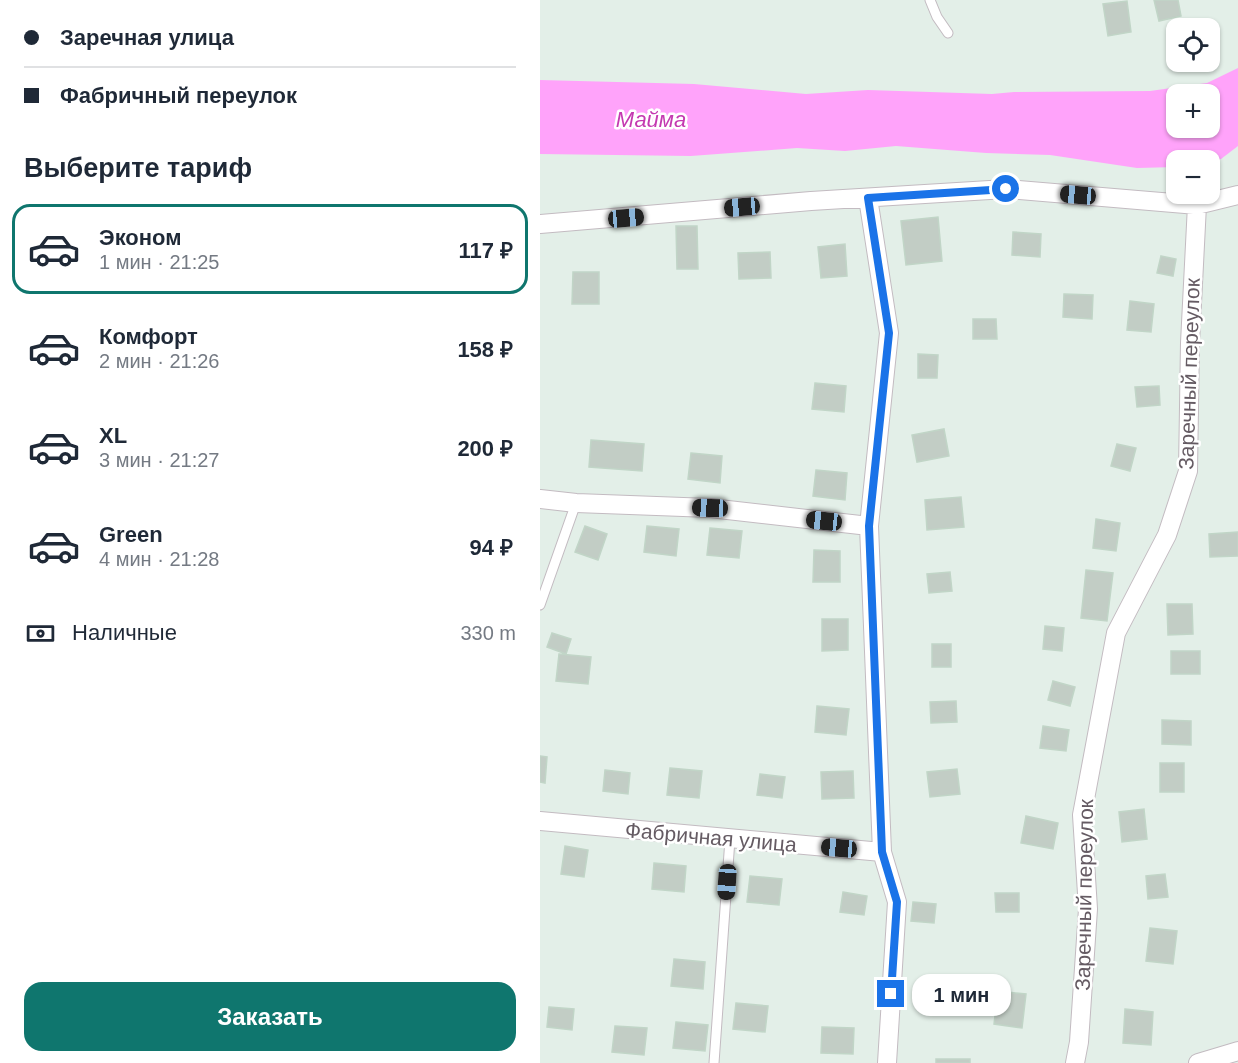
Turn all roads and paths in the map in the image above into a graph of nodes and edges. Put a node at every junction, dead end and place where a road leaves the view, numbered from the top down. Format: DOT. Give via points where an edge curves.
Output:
graph roads {
  1 [pos="930,0"];
  2 [pos="948,33"];
  3 [pos="1238,195"];
  4 [pos="868,198"];
  5 [pos="1197,205"];
  6 [pos="540,224"];
  7 [pos="540,499"];
  8 [pos="576,503"];
  9 [pos="869,526"];
  10 [pos="540,605"];
  11 [pos="540,821"];
  12 [pos="730,839"];
  13 [pos="882,852"];
  14 [pos="1238,1051"];
  15 [pos="714,1063"];
  16 [pos="887,1063"];
  17 [pos="1075,1063"];
  18 [pos="1198,1063"];
  1 -- 2 [label="lane"];
  3 -- 5 [label="street"];
  4 -- 5 [label="street" via="1006,189"];
  4 -- 6 [label="street"];
  4 -- 9 [label="street" via="889,333"];
  5 -- 17 [label="street, Заречный переулок" via="1188,471 1167,536 1116,633 1082,815 1088,909"];
  7 -- 8 [label="street"];
  8 -- 9 [label="street" via="710,508"];
  8 -- 10 [label="lane"];
  9 -- 13 [label="street"];
  11 -- 12 [label="street, Фабричная улица"];
  12 -- 13 [label="street, Фабричная улица"];
  12 -- 15 [label="lane"];
  13 -- 16 [label="street" via="897,902"];
  14 -- 18 [label="street"];
}
